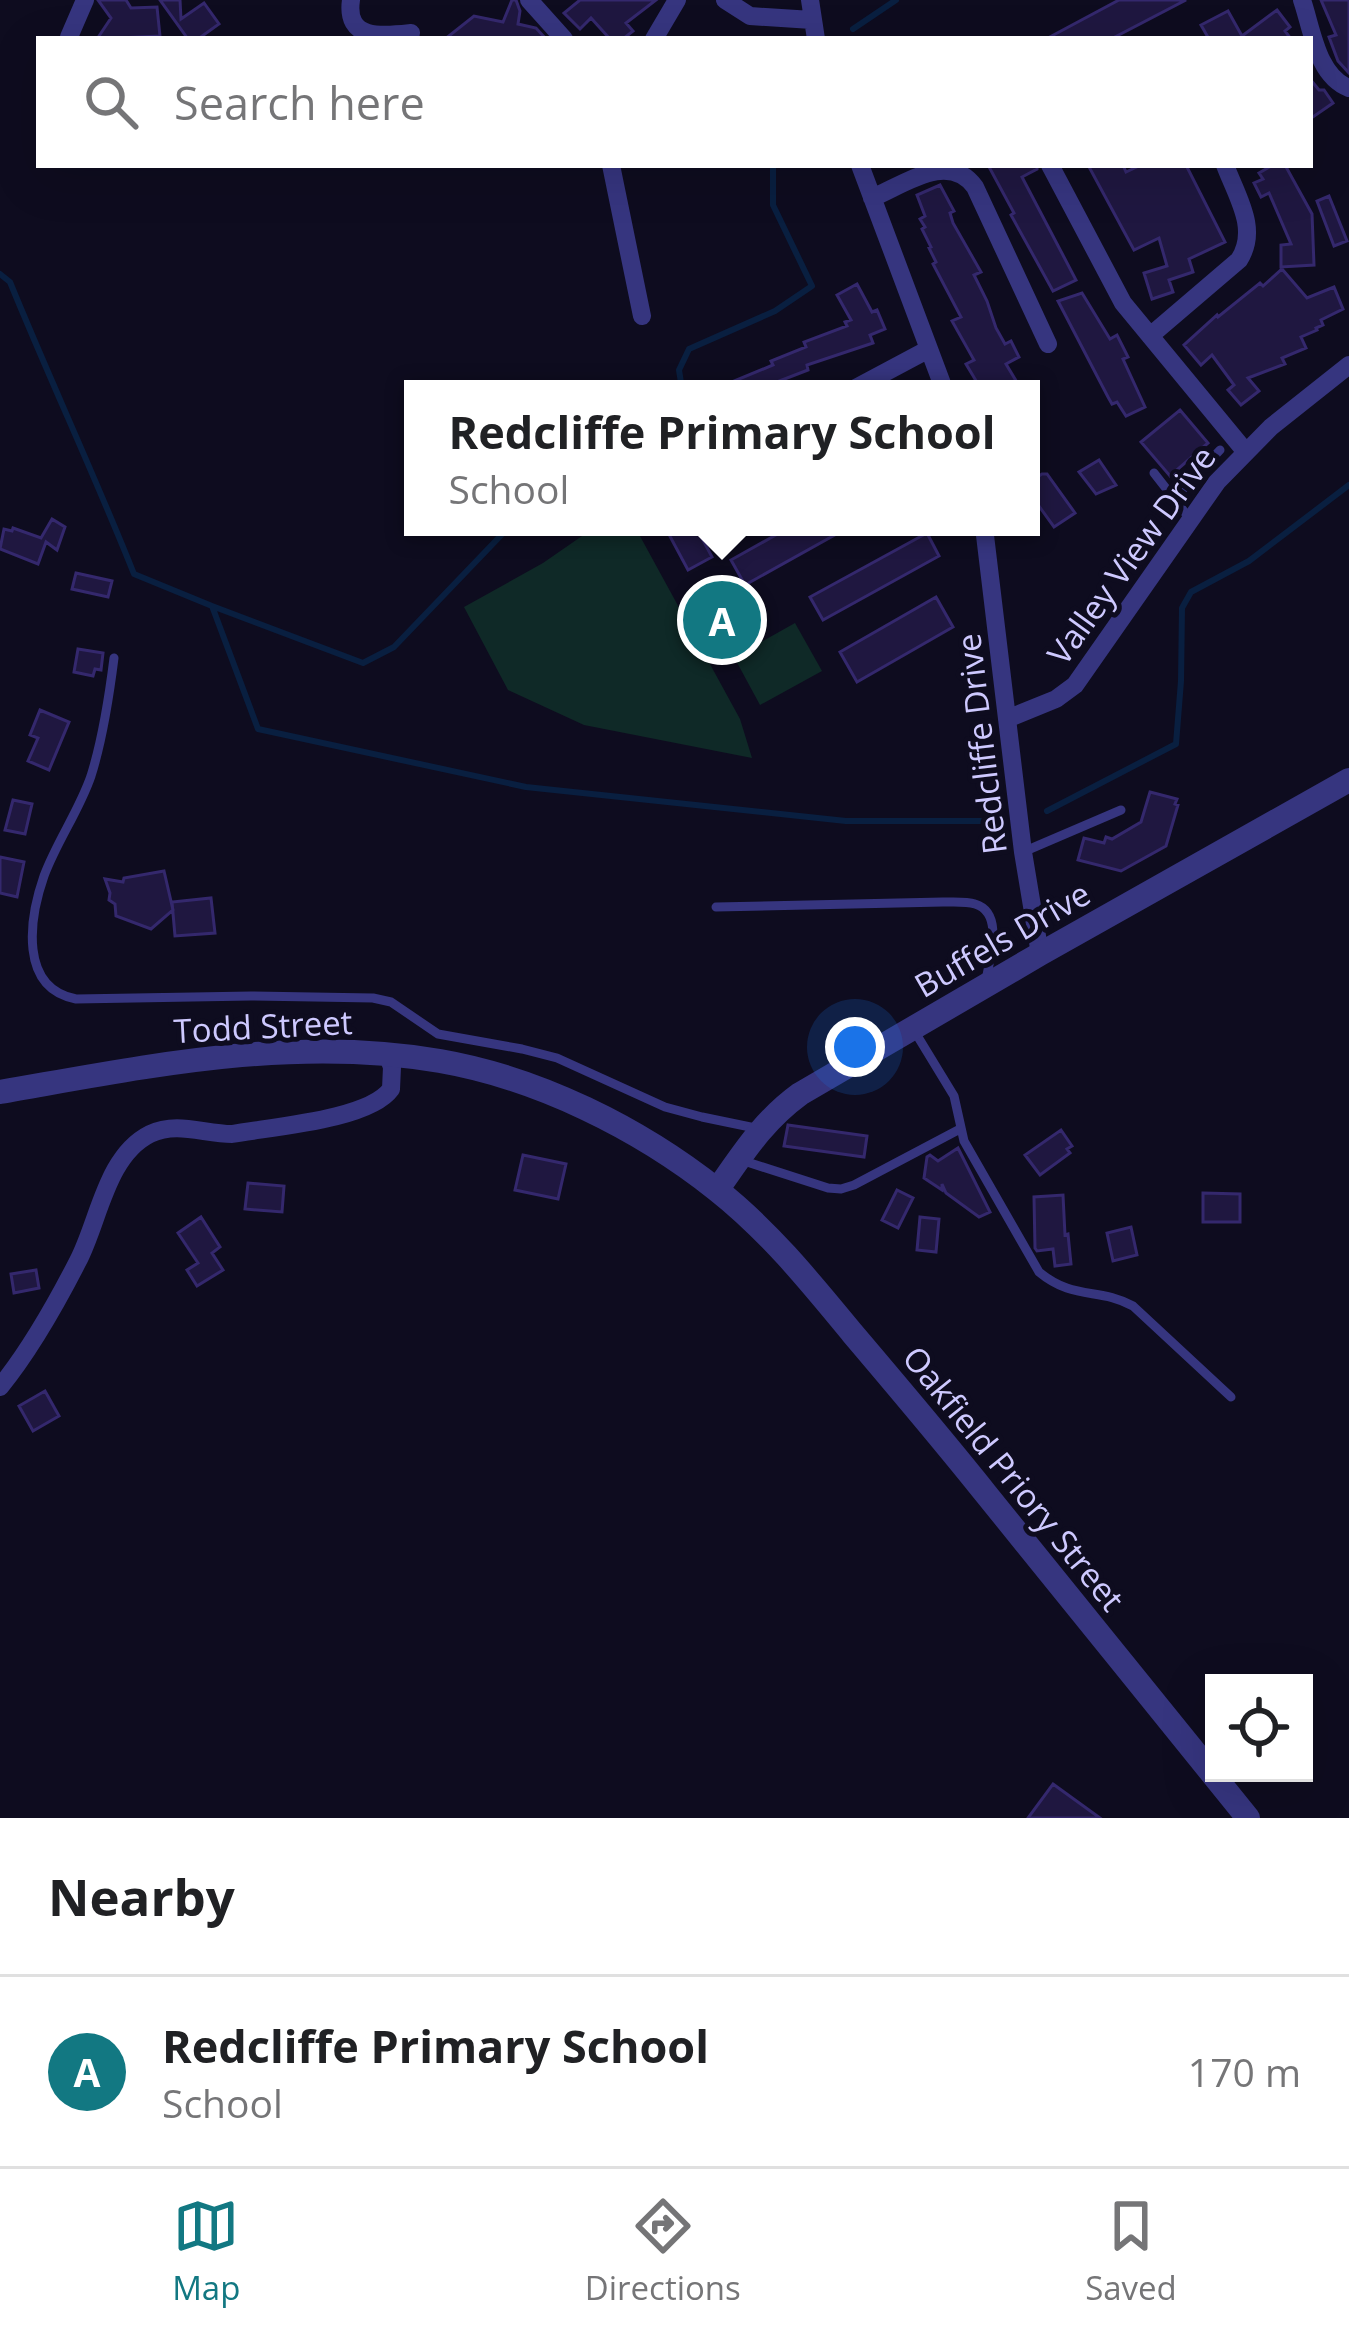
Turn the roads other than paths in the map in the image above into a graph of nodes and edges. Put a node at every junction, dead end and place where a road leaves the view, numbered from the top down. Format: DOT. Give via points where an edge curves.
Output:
graph roads {
  1 [pos="85,0"];
  2 [pos="351,0"];
  3 [pos="529,0"];
  4 [pos="677,0"];
  5 [pos="724,0"];
  6 [pos="1302,0"];
  7 [pos="813,20"];
  8 [pos="411,34"];
  9 [pos="69,36"];
  10 [pos="561,36"];
  11 [pos="656,36"];
  12 [pos="1349,88"];
  13 [pos="612,168"];
  14 [pos="861,168"];
  15 [pos="1052,168"];
  16 [pos="1226,168"];
  17 [pos="872,198"];
  18 [pos="642,316"];
  19 [pos="1150,336"];
  20 [pos="1048,344"];
  21 [pos="929,349"];
  22 [pos="1349,365"];
  23 [pos="871,380"];
  24 [pos="941,380"];
  25 [pos="1220,450"];
  26 [pos="1245,451"];
  27 [pos="1154,472"];
  28 [pos="1174,499"];
  29 [pos="1190,519"];
  30 [pos="985,536"];
  31 [pos="114,658"];
  32 [pos="1007,719"];
  33 [pos="1349,780"];
  34 [pos="1121,809"];
  35 [pos="1023,852"];
  36 [pos="716,908"];
  37 [pos="1040,954"];
  38 [pos="985,986"];
  39 [pos="912,1028"];
  40 [pos="387,1054"];
  41 [pos="0,1092"];
  42 [pos="760,1129"];
  43 [pos="960,1129"];
  44 [pos="739,1159"];
  45 [pos="717,1190"];
  46 [pos="0,1387"];
  47 [pos="1231,1396"];
  48 [pos="1236,1813"];
  1 -- 9 [label="street"];
  2 -- 8 [label="street" via="353,24 365,32"];
  3 -- 10 [label="street"];
  4 -- 11 [label="street"];
  5 -- 7 [label="street" via="750,16"];
  6 -- 12 [label="street" via="1328,72"];
  13 -- 18 [label="street"];
  14 -- 17 [label="street"];
  15 -- 19 [label="street" via="1111,285"];
  16 -- 19 [label="street" via="1247,224 1247,248"];
  17 -- 20 [label="street" via="941,169 966,175"];
  17 -- 21 [label="street"];
  19 -- 26 [label="street"];
  21 -- 23 [label="street"];
  21 -- 24 [label="street"];
  22 -- 26 [label="street, Valley View Drive"];
  25 -- 28 [label="lane"];
  26 -- 29 [label="street, Valley View Drive"];
  27 -- 28 [label="lane"];
  28 -- 29 [label="lane"];
  29 -- 32 [label="street, Valley View Drive" via="1076,685"];
  30 -- 32 [label="street, Redcliffe Drive"];
  31 -- 42 [label="lane" via="90,778 38,901 35,963 48,988 76,999 392,1002 438,1034 557,1058 665,1106"];
  32 -- 35 [label="street, Redcliffe Drive"];
  33 -- 37 [label="street, Buffels Drive"];
  34 -- 35 [label="lane"];
  35 -- 37 [label="street, Redcliffe Drive"];
  36 -- 38 [label="lane" via="974,904 985,909 994,934"];
  37 -- 38 [label="street, Buffels Drive"];
  38 -- 39 [label="street, Buffels Drive"];
  39 -- 42 [label="street, Buffels Drive" via="800,1094"];
  39 -- 43 [label="lane" via="954,1096"];
  40 -- 41 [label="street, Todd Street" via="191,1060"];
  40 -- 45 [label="street, Todd Street" via="492,1073 556,1097"];
  40 -- 46 [label="street" via="391,1089 374,1104 232,1134 165,1128 131,1147 75,1268"];
  42 -- 44 [label="street, Buffels Drive"];
  43 -- 44 [label="lane" via="841,1189"];
  43 -- 47 [label="lane" via="1039,1272 1069,1291 1133,1306"];
  44 -- 45 [label="street, Buffels Drive"];
  45 -- 48 [label="street, Oakfield Priory Street" via="805,1276 945,1443"];
}
